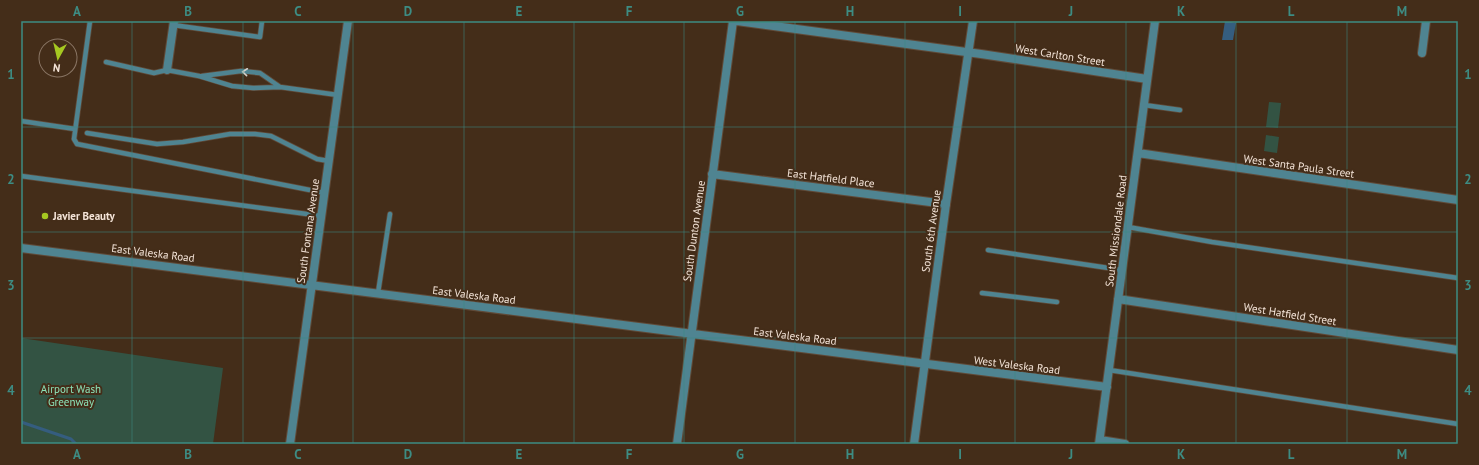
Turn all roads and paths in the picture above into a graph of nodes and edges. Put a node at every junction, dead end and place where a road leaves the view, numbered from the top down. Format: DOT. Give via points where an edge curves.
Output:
graph roads {
  1 [pos="90,21"];
  2 [pos="262,21"];
  3 [pos="348,21"];
  4 [pos="732,21"];
  5 [pos="737,21"];
  6 [pos="973,21"];
  7 [pos="1155,21"];
  8 [pos="1426,21"];
  9 [pos="174,23"];
  10 [pos="969,52"];
  11 [pos="1422,53"];
  12 [pos="106,62"];
  13 [pos="167,70"];
  14 [pos="199,76"];
  15 [pos="1147,79"];
  16 [pos="280,87"];
  17 [pos="338,95"];
  18 [pos="1144,106"];
  19 [pos="1180,110"];
  20 [pos="21,121"];
  21 [pos="75,129"];
  22 [pos="87,133"];
  23 [pos="1138,154"];
  24 [pos="329,161"];
  25 [pos="712,174"];
  26 [pos="21,176"];
  27 [pos="325,193"];
  28 [pos="1458,200"];
  29 [pos="946,204"];
  30 [pos="390,214"];
  31 [pos="322,216"];
  32 [pos="1128,227"];
  33 [pos="21,248"];
  34 [pos="988,250"];
  35 [pos="1122,270"];
  36 [pos="1458,278"];
  37 [pos="312,284"];
  38 [pos="378,293"];
  39 [pos="982,293"];
  40 [pos="1118,300"];
  41 [pos="1057,302"];
  42 [pos="691,334"];
  43 [pos="1458,350"];
  44 [pos="924,364"];
  45 [pos="1109,370"];
  46 [pos="1107,387"];
  47 [pos="1458,424"];
  48 [pos="1100,442"];
  49 [pos="290,444"];
  50 [pos="677,444"];
  51 [pos="914,444"];
  52 [pos="1125,444"];
  1 -- 21 [label="lane"];
  2 -- 9 [label="lane" via="260,37"];
  3 -- 17 [label="street, South Fontana Avenue"];
  4 -- 25 [label="street, South Dunton Avenue"];
  5 -- 10 [label="street, West Carlton Street"];
  6 -- 10 [label="street, South 6th Avenue"];
  7 -- 15 [label="street, South Missiondale Road"];
  8 -- 11 [label="street"];
  9 -- 13 [label="street"];
  10 -- 15 [label="street, West Carlton Street"];
  10 -- 29 [label="street, South 6th Avenue"];
  12 -- 13 [label="lane" via="154,73"];
  13 -- 14 [label="lane"];
  14 -- 16 [label="lane" via="232,86"];
  16 -- 14 [label="lane, one-way" via="260,73 241,71"];
  15 -- 18 [label="street, South Missiondale Road"];
  16 -- 17 [label="lane"];
  17 -- 24 [label="street, South Fontana Avenue"];
  18 -- 19 [label="lane"];
  18 -- 23 [label="street, South Missiondale Road"];
  20 -- 21 [label="lane"];
  21 -- 27 [label="lane" via="74,139 77,144"];
  22 -- 24 [label="lane" via="157,144 230,134 255,134 271,136 312,157"];
  23 -- 28 [label="street, West Santa Paula Street"];
  23 -- 32 [label="street, South Missiondale Road"];
  24 -- 27 [label="street, South Fontana Avenue"];
  25 -- 29 [label="street, East Hatfield Place"];
  25 -- 42 [label="street, South Dunton Avenue"];
  26 -- 31 [label="lane"];
  27 -- 31 [label="street, South Fontana Avenue"];
  29 -- 44 [label="street, South 6th Avenue"];
  30 -- 38 [label="lane"];
  31 -- 37 [label="street, South Fontana Avenue"];
  32 -- 35 [label="street, South Missiondale Road"];
  32 -- 36 [label="lane"];
  33 -- 37 [label="street, East Valeska Road"];
  34 -- 35 [label="lane"];
  35 -- 40 [label="street, South Missiondale Road"];
  37 -- 38 [label="street, East Valeska Road"];
  37 -- 49 [label="street, South Fontana Avenue"];
  38 -- 42 [label="street, East Valeska Road"];
  39 -- 41 [label="lane"];
  40 -- 43 [label="street, West Hatfield Street"];
  40 -- 45 [label="street, South Missiondale Road"];
  42 -- 44 [label="street, East Valeska Road"];
  42 -- 50 [label="street, South Dunton Avenue"];
  44 -- 46 [label="street, West Valeska Road"];
  44 -- 51 [label="street, South 6th Avenue"];
  45 -- 46 [label="street, South Missiondale Road"];
  45 -- 47 [label="lane"];
  46 -- 48 [label="street, South Missiondale Road"];
  48 -- 52 [label="street"];
}
